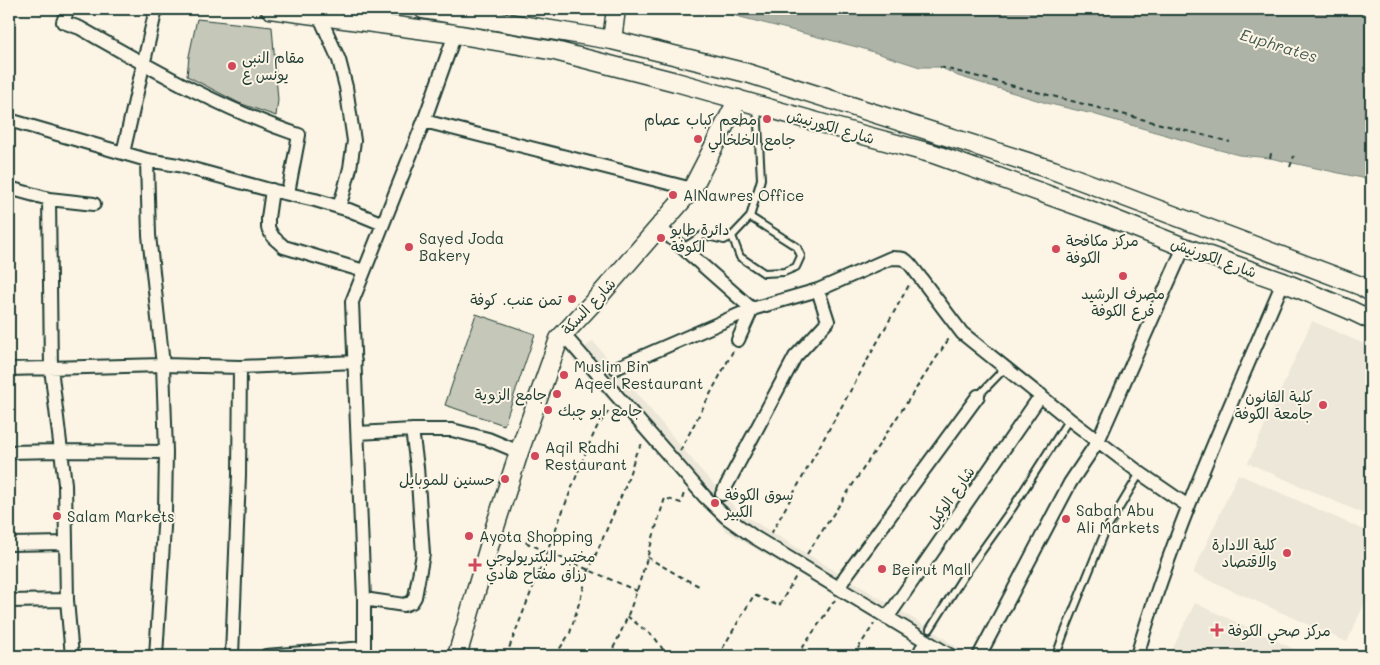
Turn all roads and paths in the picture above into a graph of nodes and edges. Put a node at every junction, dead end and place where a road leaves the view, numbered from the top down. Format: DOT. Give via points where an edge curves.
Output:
graph roads {
  1 [pos="68,9"];
  2 [pos="156,9"];
  3 [pos="270,9"];
  4 [pos="432,9"];
  5 [pos="616,9"];
  6 [pos="319,15"];
  7 [pos="455,34"];
  8 [pos="612,40"];
  9 [pos="144,64"];
  10 [pos="940,67"];
  11 [pos="738,99"];
  12 [pos="833,100"];
  13 [pos="756,104"];
  14 [pos="859,108"];
  15 [pos="9,120"];
  16 [pos="424,121"];
  17 [pos="823,124"];
  18 [pos="852,132"];
  19 [pos="1230,142"];
  20 [pos="1272,150"];
  21 [pos="124,153"];
  22 [pos="1294,156"];
  23 [pos="1270,158"];
  24 [pos="147,160"];
  25 [pos="1290,167"];
  26 [pos="9,188"];
  27 [pos="692,189"];
  28 [pos="272,190"];
  29 [pos="288,194"];
  30 [pos="49,199"];
  31 [pos="94,204"];
  32 [pos="339,207"];
  33 [pos="750,217"];
  34 [pos="383,224"];
  35 [pos="659,227"];
  36 [pos="732,236"];
  37 [pos="1184,247"];
  38 [pos="683,248"];
  39 [pos="364,272"];
  40 [pos="916,272"];
  41 [pos="1283,282"];
  42 [pos="1366,289"];
  43 [pos="818,290"];
  44 [pos="752,309"];
  45 [pos="1348,309"];
  46 [pos="1371,320"];
  47 [pos="957,327"];
  48 [pos="562,334"];
  49 [pos="738,340"];
  50 [pos="355,362"];
  51 [pos="163,365"];
  52 [pos="240,367"];
  53 [pos="51,368"];
  54 [pos="616,368"];
  55 [pos="1006,368"];
  56 [pos="9,369"];
  57 [pos="1041,395"];
  58 [pos="978,396"];
  59 [pos="620,400"];
  60 [pos="1069,419"];
  61 [pos="412,430"];
  62 [pos="358,433"];
  63 [pos="649,433"];
  64 [pos="1098,441"];
  65 [pos="60,451"];
  66 [pos="9,452"];
  67 [pos="166,452"];
  68 [pos="519,452"];
  69 [pos="672,459"];
  70 [pos="1140,473"];
  71 [pos="690,479"];
  72 [pos="722,494"];
  73 [pos="1188,506"];
  74 [pos="494,528"];
  75 [pos="66,543"];
  76 [pos="9,544"];
  77 [pos="766,544"];
  78 [pos="547,552"];
  79 [pos="647,557"];
  80 [pos="802,566"];
  81 [pos="588,570"];
  82 [pos="699,586"];
  83 [pos="840,589"];
  84 [pos="637,591"];
  85 [pos="364,598"];
  86 [pos="67,600"];
  87 [pos="9,601"];
  88 [pos="884,615"];
  89 [pos="627,616"];
  90 [pos="930,629"];
  91 [pos="364,652"];
  92 [pos="72,656"];
  93 [pos="156,656"];
  94 [pos="232,656"];
  95 [pos="266,656"];
  96 [pos="457,656"];
  97 [pos="506,656"];
  98 [pos="555,656"];
  99 [pos="609,656"];
  100 [pos="660,656"];
  101 [pos="718,656"];
  102 [pos="797,656"];
  103 [pos="853,656"];
  104 [pos="950,656"];
  105 [pos="979,656"];
  106 [pos="1056,656"];
  107 [pos="1137,656"];
  1 -- 9 [label="street" via="63,22"];
  2 -- 9 [label="street"];
  3 -- 6 [label="street, شارع الكورنيش"];
  4 -- 8 [label="street, شارع الكورنيش"];
  5 -- 8 [label="street"];
  6 -- 7 [label="street, شارع الكورنيش"];
  6 -- 32 [label="street" via="339,60 354,141"];
  7 -- 11 [label="street, شارع الكورنيش" via="555,50"];
  7 -- 16 [label="street"];
  8 -- 12 [label="street, شارع الكورنيش" via="747,73"];
  9 -- 21 [label="street"];
  9 -- 29 [label="street" via="233,110 299,135"];
  10 -- 19 [label="path"];
  11 -- 13 [label="street, شارع الكورنيش"];
  11 -- 27 [label="street, شارع السكة"];
  12 -- 14 [label="street, شارع الكورنيش"];
  12 -- 17 [label="street" via="833,114"];
  13 -- 17 [label="street, شارع الكورنيش"];
  13 -- 33 [label="lane" via="761,179"];
  14 -- 18 [label="street" via="851,118"];
  14 -- 42 [label="street, شارع الكورنيش" via="1054,170"];
  15 -- 21 [label="street"];
  16 -- 27 [label="street"];
  16 -- 34 [label="street"];
  17 -- 18 [label="street, شارع الكورنيش"];
  18 -- 37 [label="street, شارع الكورنيش" via="934,154"];
  20 -- 23 [label="path"];
  21 -- 24 [label="street"];
  22 -- 25 [label="path"];
  24 -- 28 [label="street"];
  24 -- 51 [label="street" via="149,235"];
  26 -- 30 [label="street"];
  27 -- 35 [label="street, شارع السكة"];
  28 -- 29 [label="street"];
  28 -- 39 [label="street" via="268,228 284,247"];
  29 -- 32 [label="street"];
  30 -- 31 [label="street"];
  30 -- 53 [label="street"];
  32 -- 34 [label="street"];
  33 -- 36 [label="lane"];
  33 -- 36 [label="lane" via="797,247 801,256 796,267 784,272 764,273 740,257"];
  34 -- 39 [label="street"];
  35 -- 38 [label="street"];
  35 -- 48 [label="street, شارع السكة"];
  36 -- 38 [label="lane" via="724,240 703,235"];
  37 -- 41 [label="street, شارع الكورنيش"];
  37 -- 64 [label="street"];
  38 -- 44 [label="street"];
  39 -- 50 [label="street" via="352,302"];
  40 -- 43 [label="street" via="903,258 891,258"];
  40 -- 47 [label="street"];
  40 -- 77 [label="path"];
  41 -- 45 [label="street, شارع الكورنيش"];
  41 -- 73 [label="street"];
  42 -- 45 [label="street"];
  43 -- 44 [label="street"];
  43 -- 72 [label="street" via="828,321 795,357"];
  44 -- 49 [label="street"];
  44 -- 54 [label="street"];
  45 -- 46 [label="street, شارع الكورنيش"];
  47 -- 55 [label="street"];
  47 -- 80 [label="path"];
  48 -- 59 [label="street"];
  48 -- 68 [label="street, شارع السكة"];
  49 -- 69 [label="path" via="683,448"];
  50 -- 52 [label="street"];
  50 -- 62 [label="street"];
  51 -- 52 [label="street"];
  51 -- 53 [label="street"];
  51 -- 67 [label="street"];
  52 -- 94 [label="street"];
  53 -- 56 [label="street"];
  53 -- 65 [label="street"];
  55 -- 57 [label="street"];
  55 -- 58 [label="lane"];
  57 -- 60 [label="street"];
  57 -- 88 [label="street, شارع الوكيل"];
  58 -- 83 [label="street" via="845,577"];
  59 -- 63 [label="street"];
  59 -- 78 [label="path" via="597,427"];
  60 -- 64 [label="street"];
  60 -- 90 [label="lane" via="1014,507"];
  61 -- 62 [label="street"];
  61 -- 68 [label="street" via="452,430"];
  61 -- 85 [label="street" via="423,554 415,597 404,605"];
  62 -- 85 [label="street"];
  63 -- 69 [label="street"];
  63 -- 81 [label="path" via="636,453 626,485"];
  64 -- 70 [label="street"];
  64 -- 105 [label="street" via="1070,483"];
  65 -- 66 [label="street"];
  65 -- 67 [label="street"];
  65 -- 75 [label="street" via="65,484"];
  67 -- 93 [label="street"];
  68 -- 74 [label="street, شارع السكة"];
  69 -- 71 [label="street"];
  70 -- 73 [label="street"];
  70 -- 106 [label="lane" via="1105,532"];
  71 -- 77 [label="street" via="726,517"];
  71 -- 79 [label="path" via="681,503 665,498"];
  73 -- 107 [label="street"];
  74 -- 78 [label="path"];
  74 -- 96 [label="street, شارع السكة"];
  75 -- 76 [label="street"];
  75 -- 86 [label="street"];
  77 -- 80 [label="street"];
  78 -- 81 [label="path"];
  78 -- 97 [label="path"];
  79 -- 82 [label="path"];
  79 -- 84 [label="path"];
  80 -- 83 [label="street"];
  80 -- 101 [label="path" via="780,606 754,595"];
  81 -- 84 [label="path"];
  81 -- 98 [label="path" via="570,634"];
  83 -- 88 [label="street"];
  83 -- 102 [label="path"];
  84 -- 89 [label="path"];
  85 -- 91 [label="street"];
  86 -- 87 [label="street"];
  86 -- 92 [label="street"];
  88 -- 103 [label="path"];
  88 -- 104 [label="street"];
  89 -- 99 [label="path"];
  89 -- 100 [label="path" via="655,638 664,651"];
  91 -- 95 [label="street"];
}
